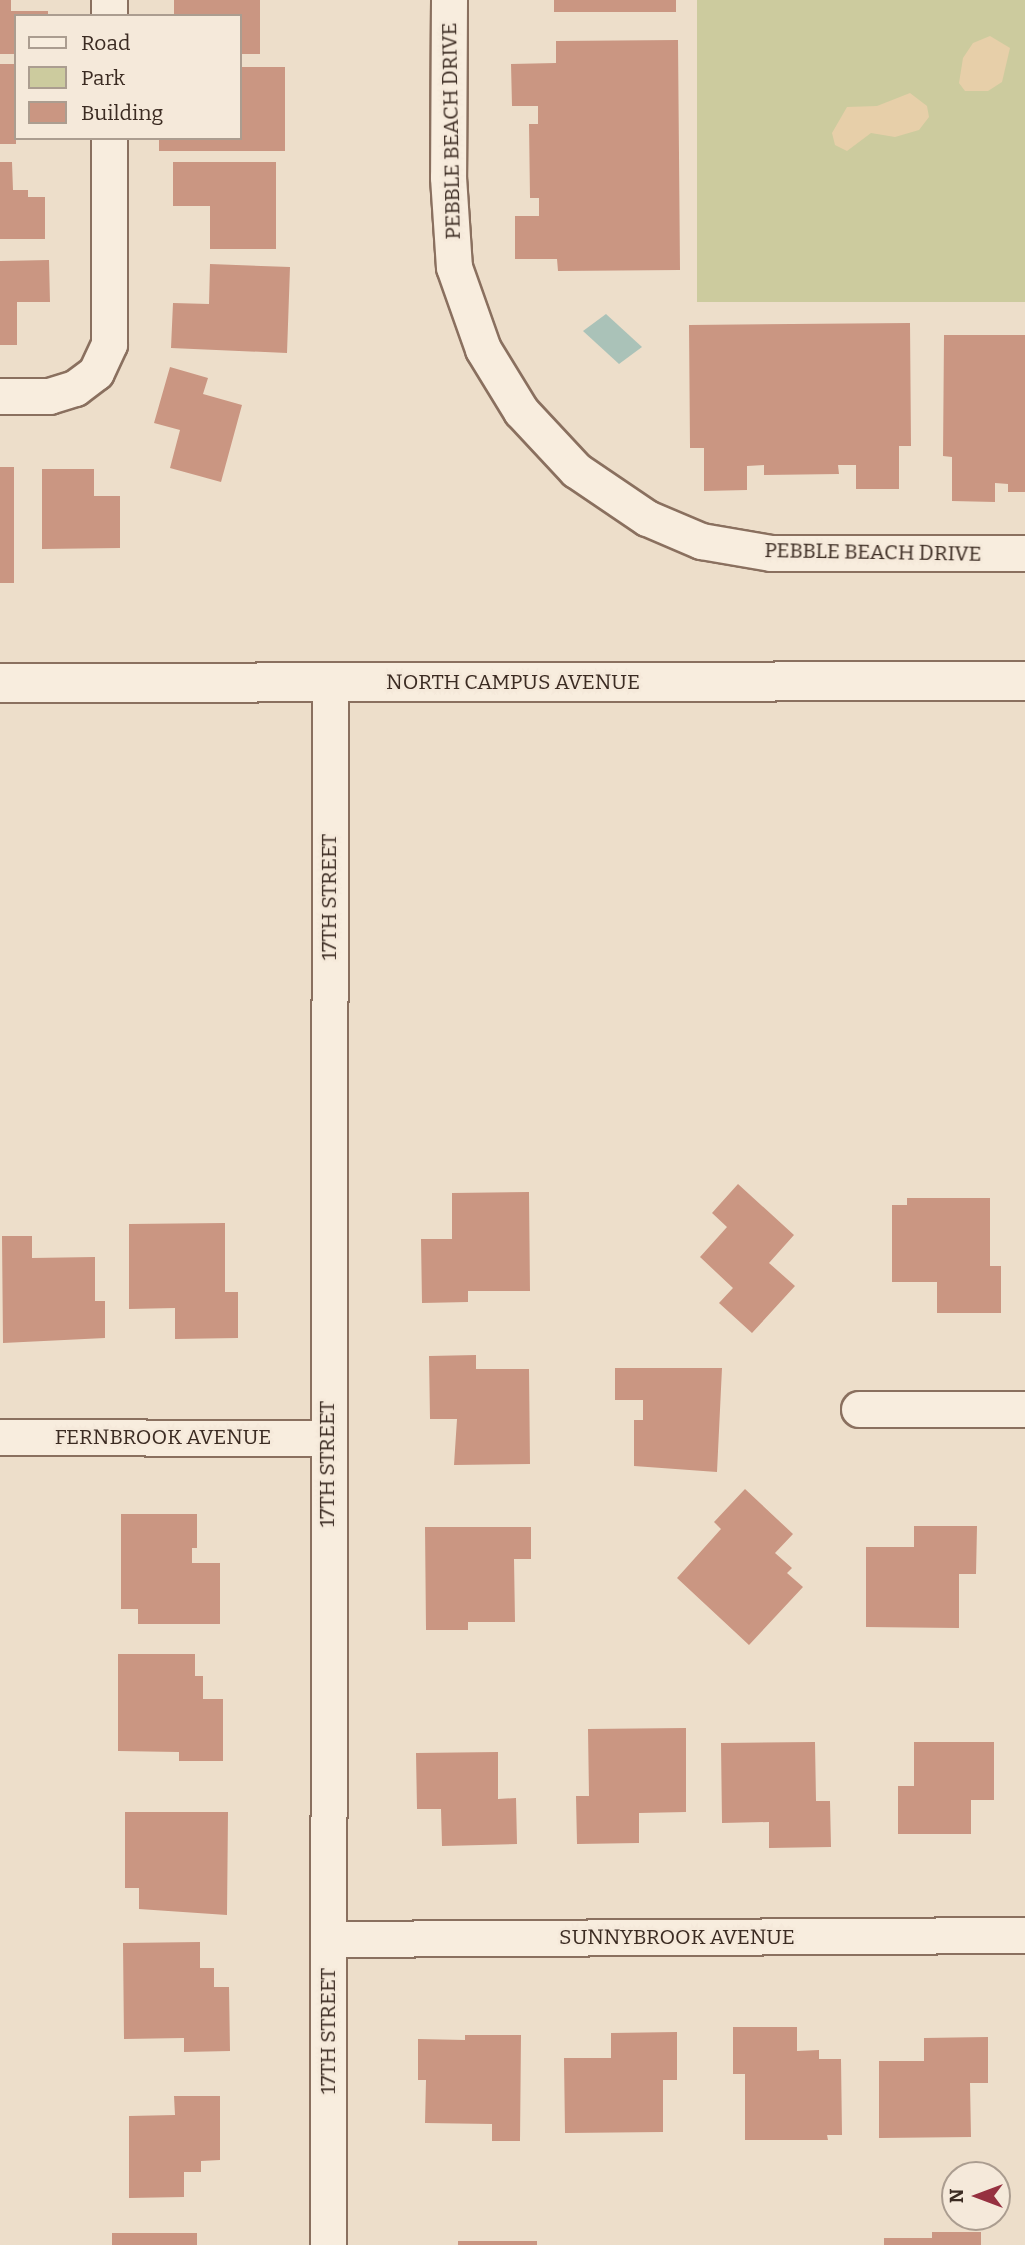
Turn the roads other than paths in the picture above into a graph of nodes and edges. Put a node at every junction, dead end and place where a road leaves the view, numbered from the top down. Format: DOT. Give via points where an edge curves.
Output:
graph roads {
  1 [pos="449,0"];
  2 [pos="109,140"];
  3 [pos="0,396"];
  4 [pos="1025,553"];
  5 [pos="1025,681"];
  6 [pos="330,682"];
  7 [pos="0,683"];
  8 [pos="859,1409"];
  9 [pos="1025,1409"];
  10 [pos="0,1437"];
  11 [pos="326,1438"];
  12 [pos="1025,1935"];
  13 [pos="328,1938"];
  14 [pos="328,2245"];
  1 -- 4 [label="street, PEBBLE BEACH DRIVE" via="448,177 454,267 483,349 521,411 576,470 647,518 701,541 771,553"];
  2 -- 3 [label="street" via="109,344 96,372 75,388 49,396"];
  5 -- 6 [label="main road, NORTH CAMPUS AVENUE"];
  6 -- 7 [label="main road, NORTH CAMPUS AVENUE"];
  6 -- 11 [label="street, 17TH STREET"];
  8 -- 9 [label="street"];
  10 -- 11 [label="street, FERNBROOK AVENUE"];
  11 -- 13 [label="street, 17TH STREET"];
  12 -- 13 [label="street, SUNNYBROOK AVENUE"];
  13 -- 14 [label="street, 17TH STREET"];
}
